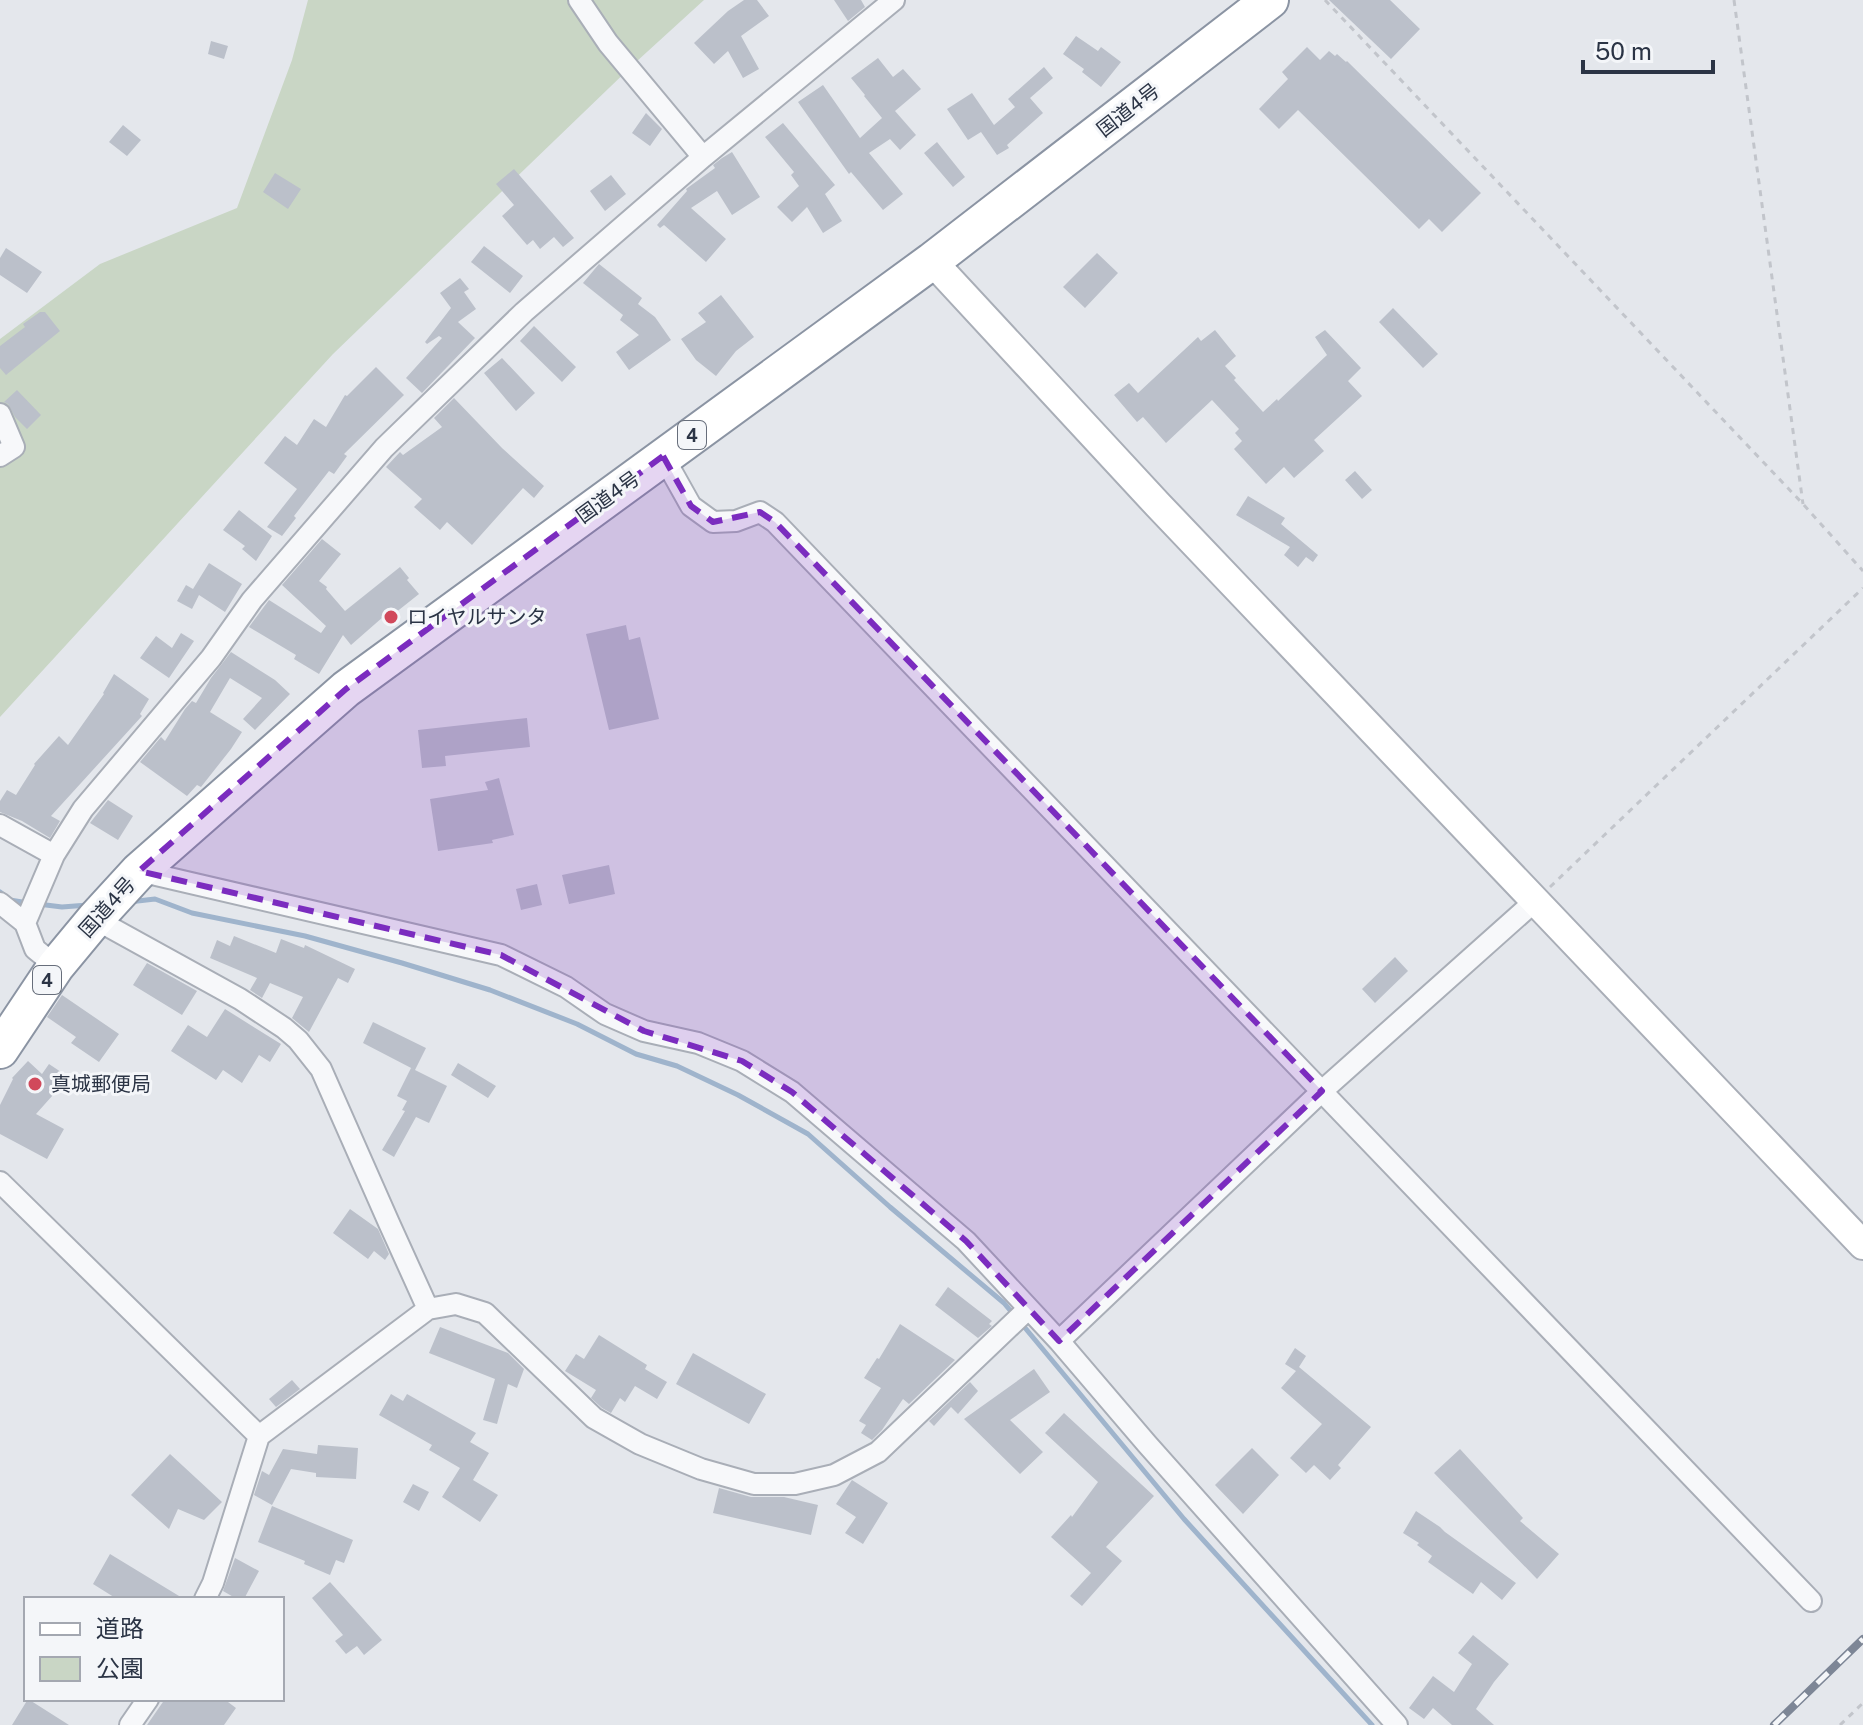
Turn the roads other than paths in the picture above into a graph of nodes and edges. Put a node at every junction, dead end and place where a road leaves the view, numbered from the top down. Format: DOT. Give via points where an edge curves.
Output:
graph roads {
  1 [pos="579,0"];
  2 [pos="894,0"];
  3 [pos="1270,0"];
  4 [pos="703,157"];
  5 [pos="932,261"];
  6 [pos="0,414"];
  7 [pos="0,456"];
  8 [pos="663,456"];
  9 [pos="0,825"];
  10 [pos="54,855"];
  11 [pos="133,878"];
  12 [pos="1535,901"];
  13 [pos="0,903"];
  14 [pos="97,917"];
  15 [pos="27,919"];
  16 [pos="56,966"];
  17 [pos="0,1050"];
  18 [pos="1322,1091"];
  19 [pos="0,1182"];
  20 [pos="1863,1245"];
  21 [pos="428,1309"];
  22 [pos="1020,1316"];
  23 [pos="1059,1341"];
  24 [pos="259,1436"];
  25 [pos="206,1597"];
  26 [pos="1811,1601"];
  27 [pos="147,1701"];
  28 [pos="130,1725"];
  29 [pos="1397,1725"];
  1 -- 4 [label="street"];
  2 -- 4 [label="street"];
  3 -- 5 [label="highway, 国道4号 / 4"];
  4 -- 10 [label="street" via="524,312 384,448 252,600 211,658 83,809"];
  5 -- 8 [label="highway, 国道4号 / 4"];
  5 -- 12 [label="street"];
  6 -- 7 [label="street" via="14,447"];
  8 -- 11 [label="highway, 国道4号 / 4" via="346,689"];
  8 -- 18 [label="street" via="691,506 713,522 760,512 775,522"];
  9 -- 10 [label="street"];
  10 -- 15 [label="street"];
  11 -- 14 [label="highway, 国道4号 / 4"];
  11 -- 22 [label="street" via="501,955 566,987 605,1014 742,1061 792,1092 966,1241"];
  12 -- 18 [label="street"];
  12 -- 20 [label="street"];
  13 -- 15 [label="street"];
  14 -- 16 [label="highway, 国道4号 / 4"];
  14 -- 21 [label="street" via="240,999 298,1040 321,1069"];
  15 -- 16 [label="street" via="35,949"];
  16 -- 17 [label="highway, 国道4号 / 4"];
  18 -- 23 [label="street"];
  18 -- 26 [label="street"];
  19 -- 24 [label="street"];
  21 -- 22 [label="street" via="456,1304 485,1313 594,1418 640,1444 754,1484 795,1484 834,1475 878,1452"];
  21 -- 24 [label="street"];
  22 -- 23 [label="street"];
  23 -- 29 [label="street"];
  24 -- 25 [label="street"];
  27 -- 28 [label="street"];
}
